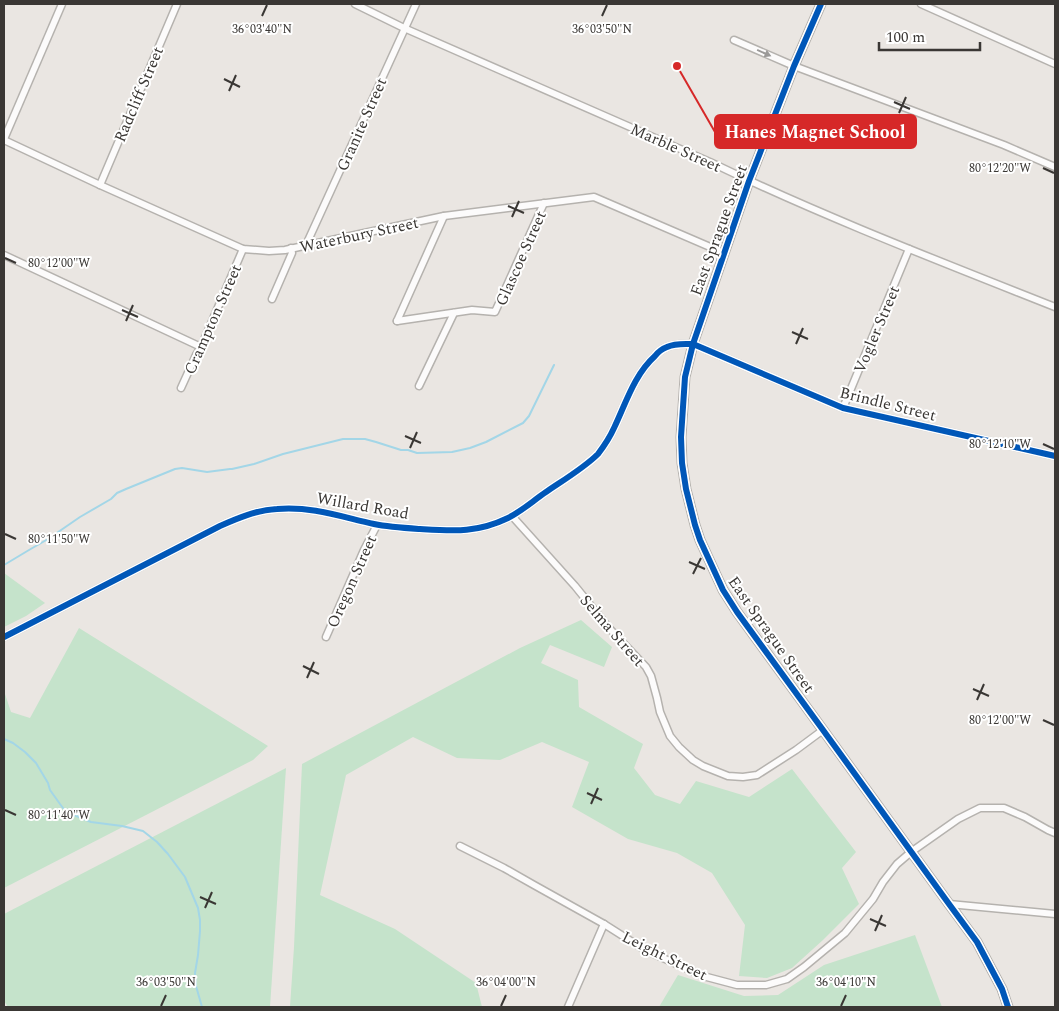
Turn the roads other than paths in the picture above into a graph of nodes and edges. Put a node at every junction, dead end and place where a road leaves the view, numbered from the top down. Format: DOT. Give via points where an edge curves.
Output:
graph roads {
  1 [pos="62,4"];
  2 [pos="177,4"];
  3 [pos="355,4"];
  4 [pos="416,4"];
  5 [pos="821,4"];
  6 [pos="921,4"];
  7 [pos="404,28"];
  8 [pos="734,40"];
  9 [pos="1055,64"];
  10 [pos="794,66"];
  11 [pos="4,140"];
  12 [pos="1055,167"];
  13 [pos="750,181"];
  14 [pos="100,185"];
  15 [pos="544,203"];
  16 [pos="444,216"];
  17 [pos="306,245"];
  18 [pos="291,248"];
  19 [pos="243,249"];
  20 [pos="909,249"];
  21 [pos="724,253"];
  22 [pos="4,255"];
  23 [pos="272,299"];
  24 [pos="1055,307"];
  25 [pos="454,313"];
  26 [pos="693,344"];
  27 [pos="201,347"];
  28 [pos="419,386"];
  29 [pos="181,388"];
  30 [pos="843,408"];
  31 [pos="1055,456"];
  32 [pos="512,516"];
  33 [pos="377,525"];
  34 [pos="4,637"];
  35 [pos="326,637"];
  36 [pos="823,730"];
  37 [pos="1055,833"];
  38 [pos="460,846"];
  39 [pos="911,852"];
  40 [pos="948,904"];
  41 [pos="1055,914"];
  42 [pos="604,924"];
  43 [pos="568,1007"];
  44 [pos="1008,1007"];
  1 -- 11 [label="street"];
  2 -- 14 [label="street, Radcliff Street"];
  3 -- 7 [label="street, Marble Street"];
  4 -- 7 [label="street, Granite Street"];
  5 -- 10 [label="street, East Sprague Street"];
  6 -- 9 [label="street"];
  7 -- 13 [label="street, Marble Street"];
  7 -- 17 [label="street, Granite Street"];
  8 -- 10 [label="street, one-way"];
  10 -- 12 [label="street" via="1004,144"];
  10 -- 13 [label="street, East Sprague Street"];
  11 -- 14 [label="street, Waterbury Street"];
  13 -- 20 [label="street, Marble Street"];
  13 -- 21 [label="street, East Sprague Street"];
  14 -- 19 [label="street, Waterbury Street"];
  15 -- 16 [label="street, Waterbury Street"];
  15 -- 21 [label="street, Waterbury Street" via="594,197"];
  15 -- 25 [label="street, Glascoe Street" via="495,312 472,310"];
  16 -- 17 [label="street, Waterbury Street"];
  16 -- 25 [label="street" via="397,321"];
  17 -- 18 [label="street, Waterbury Street"];
  18 -- 19 [label="street, Waterbury Street" via="269,251"];
  18 -- 23 [label="street" via="292,253"];
  19 -- 27 [label="street, Crampton Street"];
  20 -- 24 [label="street, Marble Street"];
  20 -- 30 [label="street, Vogler Street"];
  21 -- 26 [label="street, East Sprague Street"];
  22 -- 27 [label="street"];
  25 -- 28 [label="street"];
  26 -- 30 [label="street, Brindle Street"];
  26 -- 32 [label="street, Willard Road" via="666,347 650,360 635,380 611,434 597,454"];
  26 -- 36 [label="street, East Sprague Street" via="686,377 681,437 686,490 697,532 723,590"];
  27 -- 29 [label="street, Crampton Street"];
  30 -- 31 [label="street, Brindle Street"];
  32 -- 33 [label="street, Willard Road" via="493,525 462,531"];
  32 -- 36 [label="street, Selma Street" via="646,667 670,736 693,760 728,776 743,777 756,774"];
  33 -- 34 [label="street, Willard Road" via="312,510 255,512 220,526"];
  33 -- 35 [label="street, Oregon Street"];
  36 -- 39 [label="street, East Sprague Street"];
  37 -- 39 [label="street, Leight Street" via="1004,808 980,808 958,819"];
  38 -- 42 [label="street, Leight Street"];
  39 -- 40 [label="street, East Sprague Street"];
  39 -- 42 [label="street, Leight Street" via="897,864 845,933 787,979 766,985 737,985 702,976 645,950"];
  40 -- 41 [label="street"];
  40 -- 44 [label="street, East Sprague Street" via="977,942"];
  42 -- 43 [label="street"];
}
